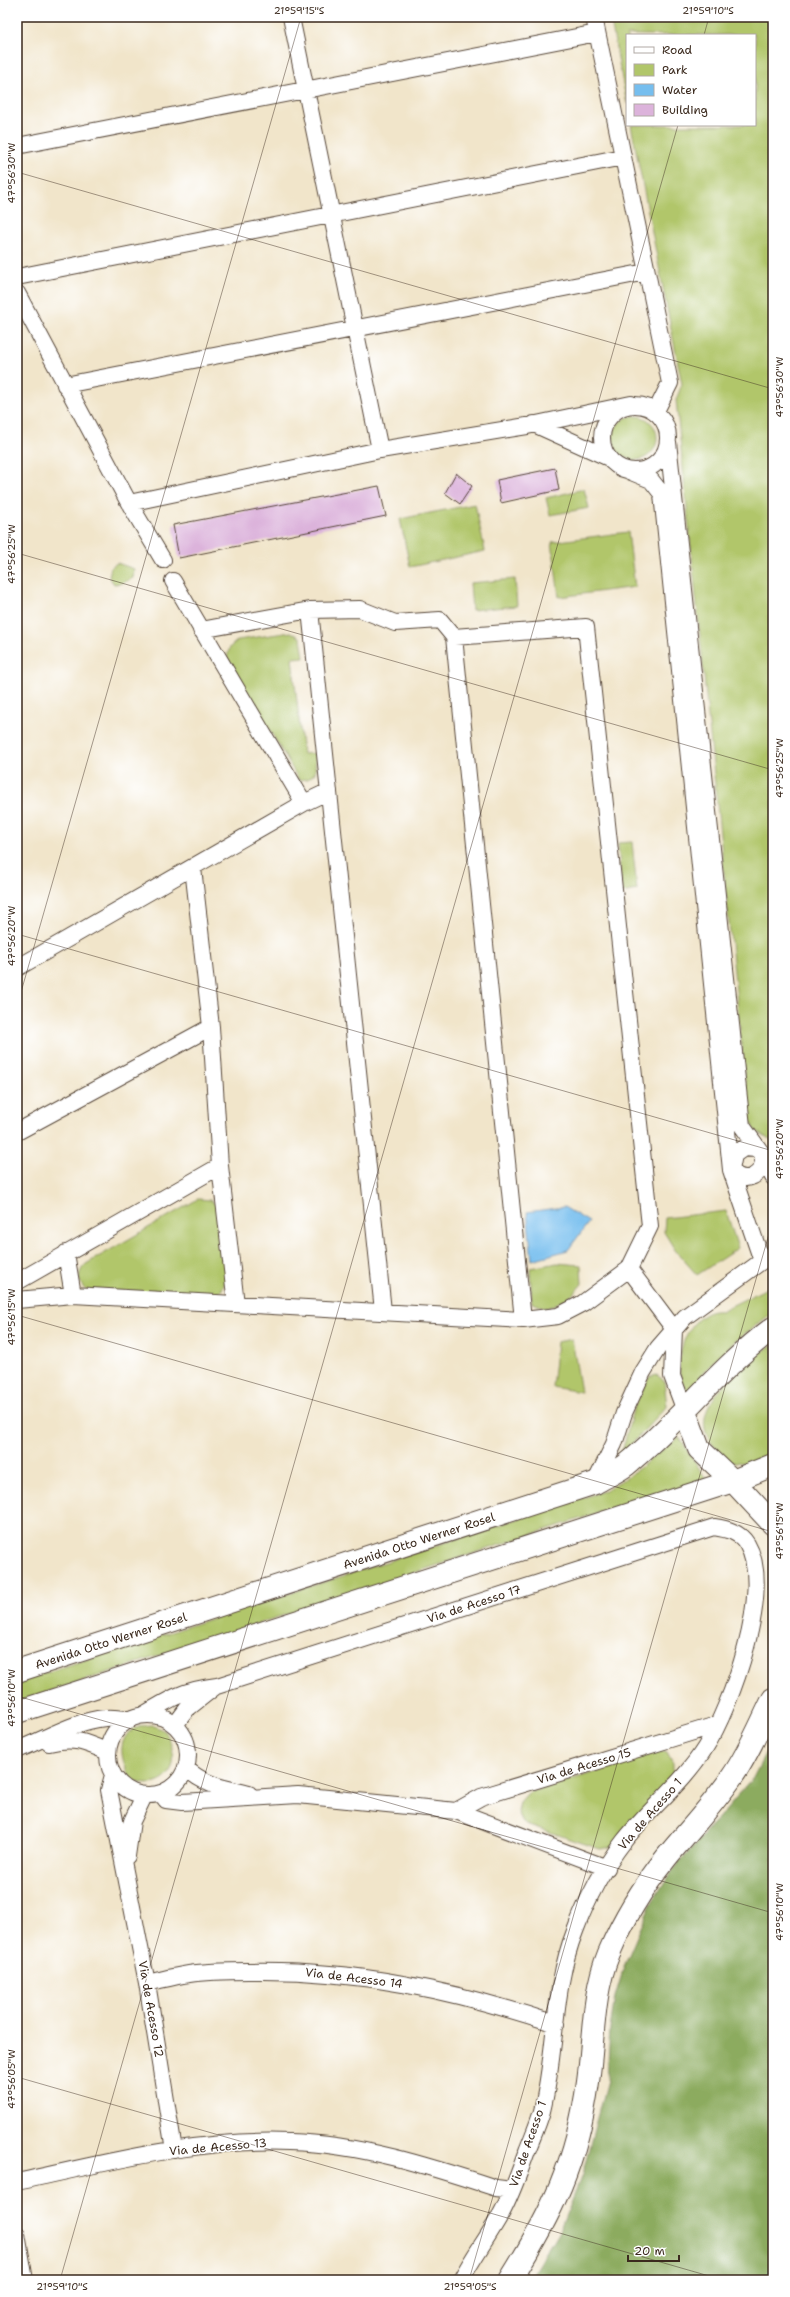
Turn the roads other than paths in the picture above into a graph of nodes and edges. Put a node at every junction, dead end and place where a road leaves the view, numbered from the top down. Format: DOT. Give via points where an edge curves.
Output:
graph roads {
  1 [pos="291,17"];
  2 [pos="594,17"];
  3 [pos="597,33"];
  4 [pos="306,90"];
  5 [pos="17,146"];
  6 [pos="623,157"];
  7 [pos="332,215"];
  8 [pos="646,272"];
  9 [pos="17,277"];
  10 [pos="17,293"];
  11 [pos="354,329"];
  12 [pos="65,384"];
  13 [pos="631,404"];
  14 [pos="656,411"];
  15 [pos="534,424"];
  16 [pos="668,442"];
  17 [pos="380,450"];
  18 [pos="609,458"];
  19 [pos="629,471"];
  20 [pos="129,502"];
  21 [pos="163,560"];
  22 [pos="173,581"];
  23 [pos="310,610"];
  24 [pos="201,630"];
  25 [pos="454,637"];
  26 [pos="329,790"];
  27 [pos="304,803"];
  28 [pos="193,868"];
  29 [pos="17,968"];
  30 [pos="211,1027"];
  31 [pos="17,1132"];
  32 [pos="763,1155"];
  33 [pos="220,1166"];
  34 [pos="731,1170"];
  35 [pos="773,1177"];
  36 [pos="66,1253"];
  37 [pos="768,1259"];
  38 [pos="629,1269"];
  39 [pos="17,1282"];
  40 [pos="73,1295"];
  41 [pos="17,1300"];
  42 [pos="236,1304"];
  43 [pos="383,1311"];
  44 [pos="523,1320"];
  45 [pos="773,1328"];
  46 [pos="674,1329"];
  47 [pos="685,1411"];
  48 [pos="773,1465"];
  49 [pos="733,1481"];
  50 [pos="595,1483"];
  51 [pos="773,1524"];
  52 [pos="732,1531"];
  53 [pos="17,1671"];
  54 [pos="217,1686"];
  55 [pos="773,1699"];
  56 [pos="17,1712"];
  57 [pos="137,1717"];
  58 [pos="175,1725"];
  59 [pos="716,1725"];
  60 [pos="33,1744"];
  61 [pos="17,1750"];
  62 [pos="108,1752"];
  63 [pos="186,1768"];
  64 [pos="113,1775"];
  65 [pos="162,1794"];
  66 [pos="144,1796"];
  67 [pos="262,1797"];
  68 [pos="456,1811"];
  69 [pos="607,1868"];
  70 [pos="126,1870"];
  71 [pos="148,1983"];
  72 [pos="556,2024"];
  73 [pos="174,2150"];
  74 [pos="17,2182"];
  75 [pos="512,2190"];
  76 [pos="17,2234"];
  77 [pos="25,2280"];
  78 [pos="460,2280"];
  79 [pos="510,2280"];
  1 -- 4 [label="street"];
  2 -- 3 [label="street"];
  3 -- 4 [label="street"];
  3 -- 6 [label="street"];
  4 -- 5 [label="street"];
  4 -- 7 [label="street"];
  6 -- 7 [label="street"];
  6 -- 8 [label="street"];
  7 -- 9 [label="street"];
  7 -- 11 [label="street"];
  8 -- 11 [label="street"];
  8 -- 14 [label="street" via="670,383"];
  10 -- 12 [label="street"];
  11 -- 12 [label="street"];
  11 -- 17 [label="street"];
  12 -- 20 [label="street"];
  13 -- 14 [label="street" via="649,406"];
  13 -- 15 [label="street"];
  13 -- 18 [label="street" via="613,412 604,425 602,440"];
  14 -- 16 [label="street" via="664,420"];
  15 -- 17 [label="street"];
  15 -- 18 [label="street"];
  16 -- 19 [label="street" via="659,462 645,469"];
  16 -- 32 [label="street" via="742,1126"];
  17 -- 20 [label="street"];
  18 -- 19 [label="street"];
  19 -- 34 [label="street" via="651,480 662,494"];
  20 -- 21 [label="street"];
  22 -- 24 [label="street"];
  23 -- 24 [label="street"];
  23 -- 25 [label="street" via="360,609 394,622 440,620"];
  23 -- 26 [label="street"];
  24 -- 27 [label="street"];
  25 -- 38 [label="street" via="586,627 650,1226"];
  25 -- 44 [label="street"];
  26 -- 27 [label="street"];
  26 -- 43 [label="street"];
  27 -- 28 [label="street"];
  28 -- 29 [label="street"];
  28 -- 30 [label="street"];
  30 -- 31 [label="street"];
  30 -- 33 [label="street"];
  32 -- 34 [label="street" via="756,1149 744,1148 734,1155"];
  32 -- 35 [label="street"];
  33 -- 36 [label="street"];
  33 -- 42 [label="street"];
  34 -- 37 [label="street"];
  36 -- 39 [label="street"];
  36 -- 40 [label="street"];
  37 -- 46 [label="street" via="685,1317"];
  38 -- 44 [label="street" via="583,1303 558,1316"];
  38 -- 46 [label="street"];
  40 -- 41 [label="street"];
  40 -- 42 [label="street"];
  42 -- 43 [label="street"];
  43 -- 44 [label="street"];
  45 -- 47 [label="street, Avenida Otto Werner Rosel" via="708,1384"];
  46 -- 47 [label="street" via="672,1376"];
  46 -- 50 [label="street" via="643,1372"];
  47 -- 49 [label="street" via="699,1449"];
  47 -- 50 [label="street, Avenida Otto Werner Rosel" via="625,1466"];
  48 -- 49 [label="street"];
  49 -- 51 [label="street"];
  49 -- 56 [label="street"];
  50 -- 53 [label="street, Avenida Otto Werner Rosel"];
  52 -- 54 [label="street, Via de Acesso 17" via="714,1527"];
  52 -- 59 [label="street, Via de Acesso 1" via="747,1544 751,1554 755,1604 746,1650 734,1687"];
  54 -- 57 [label="street, Via de Acesso 17" via="195,1688 177,1694"];
  54 -- 58 [label="street, Via de Acesso 17" via="187,1710"];
  55 -- 79 [label="street" via="742,1762 712,1804 643,1889 609,1954 599,1988 593,2022 588,2082 578,2136 568,2171 554,2204"];
  57 -- 58 [label="street" via="154,1715"];
  57 -- 60 [label="street" via="105,1718 56,1732"];
  57 -- 62 [label="street" via="119,1727 111,1739"];
  58 -- 63 [label="street" via="187,1745 189,1756"];
  59 -- 68 [label="street, Via de Acesso 15" via="481,1797"];
  59 -- 69 [label="street, Via de Acesso 1" via="692,1767 623,1842"];
  60 -- 61 [label="street"];
  60 -- 62 [label="street" via="70,1739"];
  62 -- 64 [label="street" via="108,1764"];
  63 -- 65 [label="street" via="181,1779"];
  63 -- 67 [label="street" via="210,1785"];
  64 -- 66 [label="street" via="126,1789"];
  64 -- 70 [label="street, Via de Acesso 12" via="109,1790 116,1833"];
  65 -- 66 [label="street"];
  65 -- 67 [label="street" via="166,1800 182,1802"];
  66 -- 70 [label="street, Via de Acesso 12" via="129,1830"];
  67 -- 68 [label="street" via="298,1795"];
  68 -- 69 [label="street"];
  69 -- 72 [label="street, Via de Acesso 1" via="590,1894 574,1933 561,1973"];
  70 -- 71 [label="street, Via de Acesso 12"];
  71 -- 72 [label="street, Via de Acesso 14" via="189,1974 219,1971 317,1972 418,1986 482,2000"];
  71 -- 73 [label="street, Via de Acesso 12"];
  72 -- 75 [label="street, Via de Acesso 1" via="549,2077 541,2112"];
  73 -- 74 [label="street, Via de Acesso 13" via="104,2162"];
  73 -- 75 [label="street, Via de Acesso 13" via="253,2141 328,2146 378,2153 496,2188"];
  75 -- 78 [label="street, Via de Acesso 1" via="500,2216"];
  76 -- 77 [label="street"];
}
